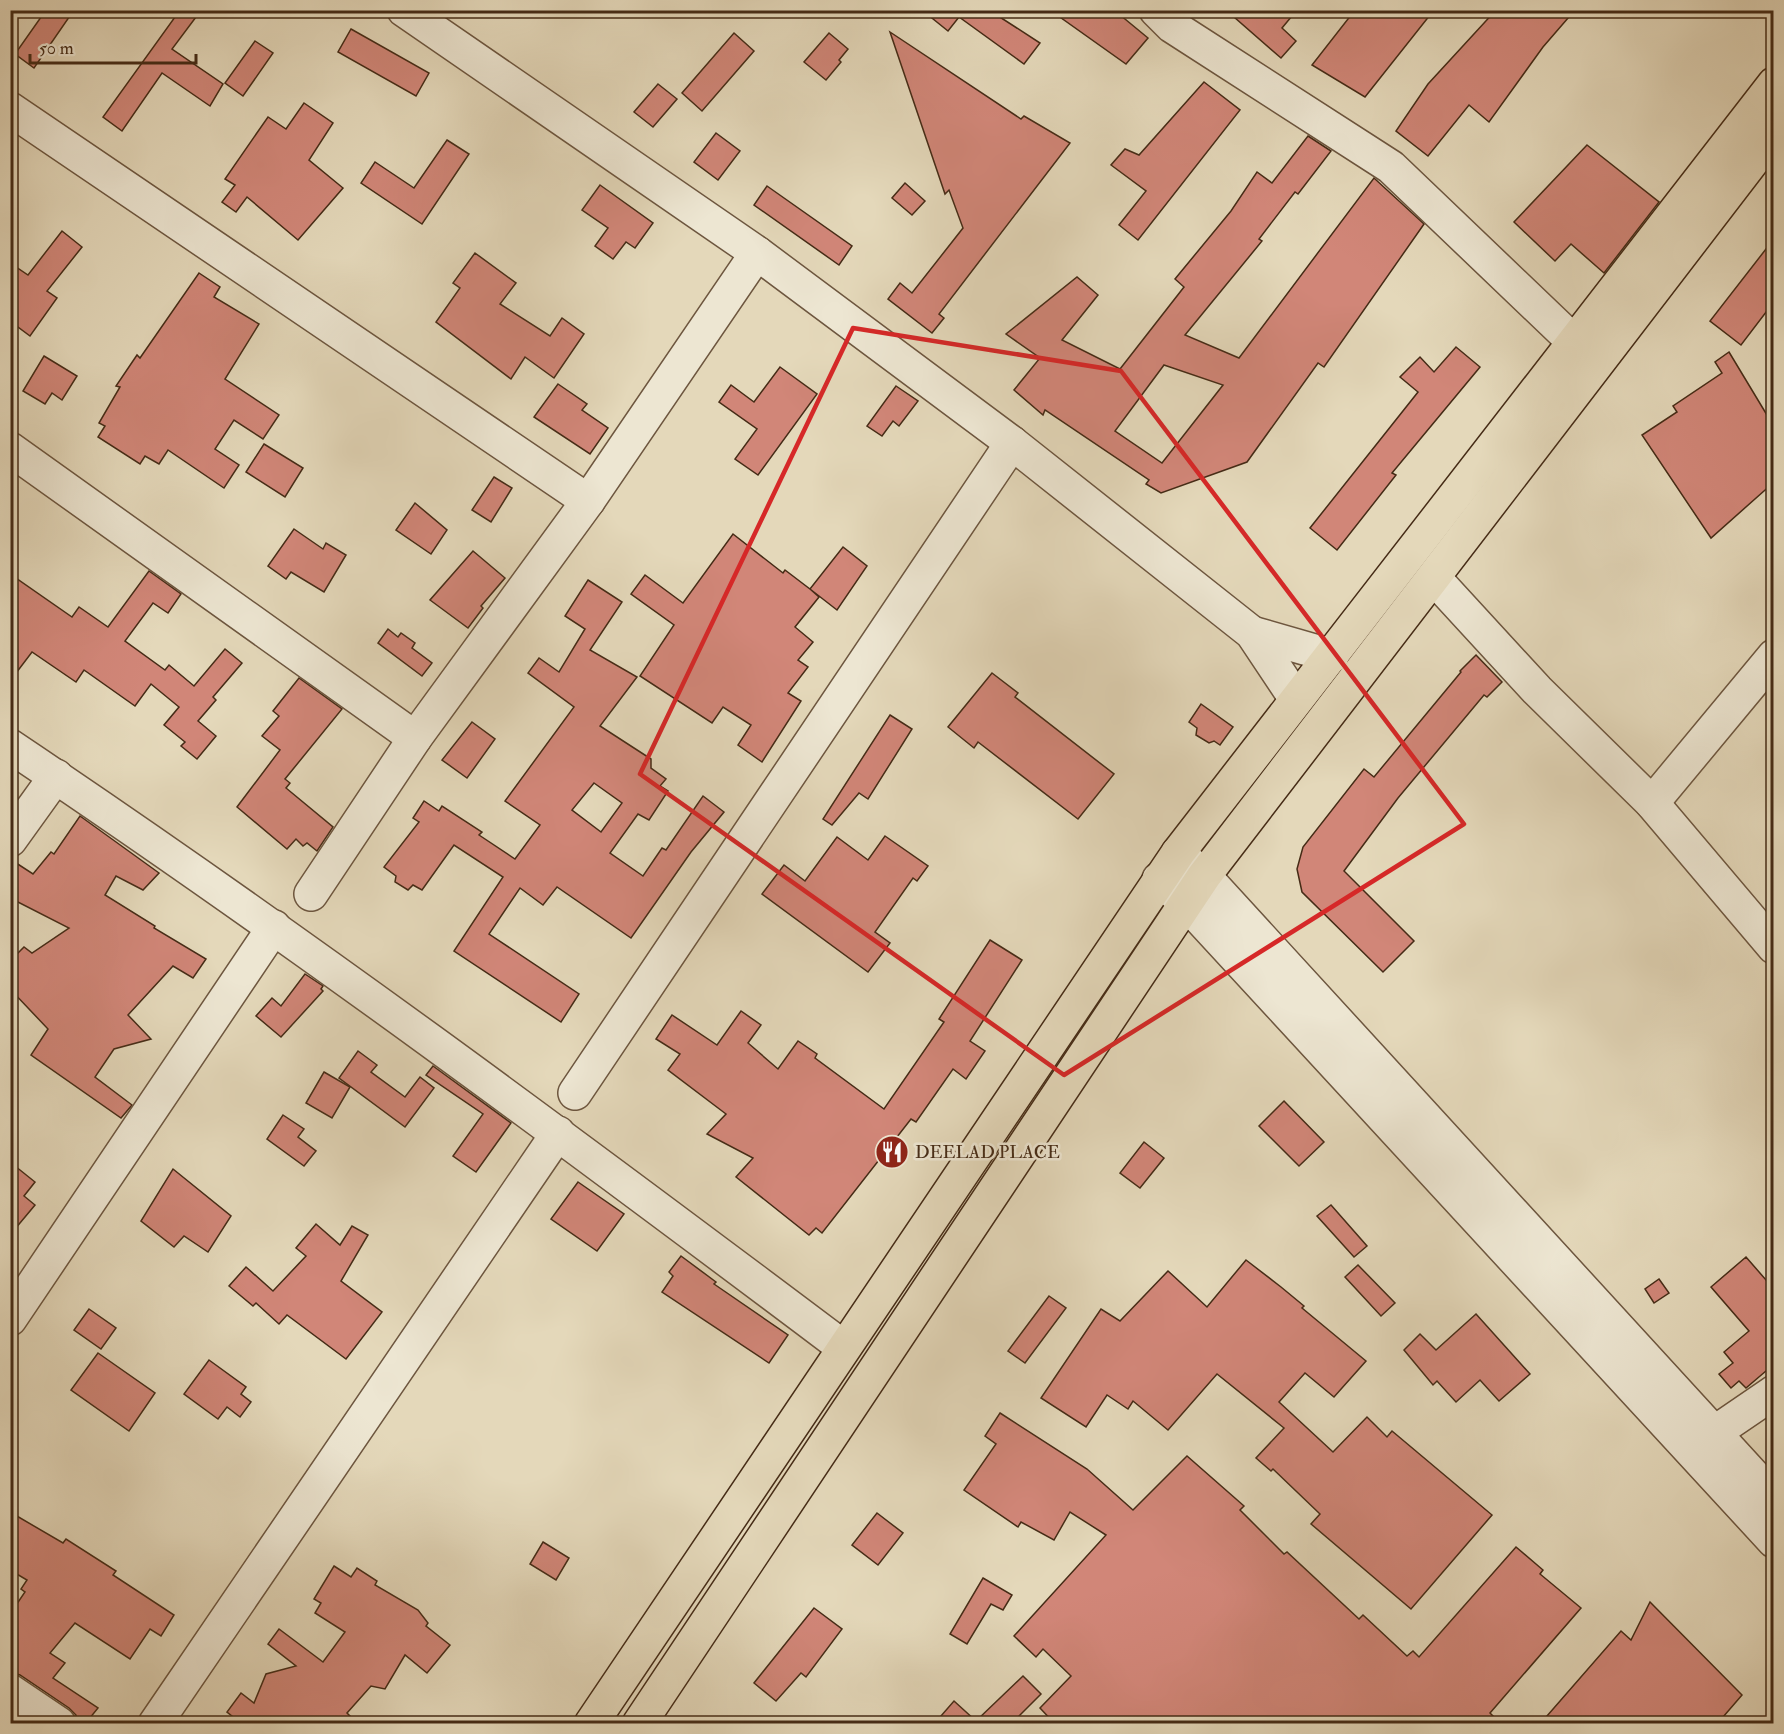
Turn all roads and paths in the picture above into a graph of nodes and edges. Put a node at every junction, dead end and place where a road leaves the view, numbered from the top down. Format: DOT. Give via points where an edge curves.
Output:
graph roads {
  1 [pos="1156,10"];
  2 [pos="409,12"];
  3 [pos="1773,84"];
  4 [pos="10,109"];
  5 [pos="1773,133"];
  6 [pos="757,253"];
  7 [pos="1573,341"];
  8 [pos="1012,442"];
  9 [pos="10,449"];
  10 [pos="588,501"];
  11 [pos="1434,578"];
  12 [pos="1252,633"];
  13 [pos="1332,656"];
  14 [pos="1773,656"];
  15 [pos="1296,699"];
  16 [pos="416,738"];
  17 [pos="10,746"];
  18 [pos="56,776"];
  19 [pos="1652,803"];
  20 [pos="10,840"];
  21 [pos="1178,853"];
  22 [pos="1204,876"];
  23 [pos="1159,879"];
  24 [pos="311,894"];
  25 [pos="1186,903"];
  26 [pos="274,927"];
  27 [pos="1773,947"];
  28 [pos="575,1093"];
  29 [pos="558,1133"];
  30 [pos="10,1319"];
  31 [pos="843,1347"];
  32 [pos="1773,1392"];
  33 [pos="1714,1434"];
  34 [pos="1762,1500"];
  35 [pos="1773,1542"];
  36 [pos="10,1691"];
  37 [pos="59,1724"];
  38 [pos="155,1724"];
  39 [pos="591,1724"];
  40 [pos="639,1724"];
  1 -- 7 [label="street" via="1172,26 1391,167"];
  2 -- 6 [label="street"];
  3 -- 7 [label="main road"];
  4 -- 10 [label="street"];
  5 -- 11 [label="main road"];
  6 -- 8 [label="street"];
  6 -- 10 [label="street"];
  7 -- 13 [label="main road"];
  8 -- 12 [label="street"];
  8 -- 28 [label="street"];
  9 -- 16 [label="street"];
  10 -- 16 [label="street"];
  11 -- 19 [label="street" via="1538,690"];
  11 -- 22 [label="main road"];
  12 -- 13 [label="street"];
  12 -- 15 [label="street"];
  13 -- 15 [label="main road"];
  14 -- 19 [label="street"];
  15 -- 21 [label="main road"];
  16 -- 24 [label="street"];
  17 -- 18 [label="street"];
  18 -- 20 [label="street"];
  18 -- 26 [label="street"];
  19 -- 27 [label="street"];
  21 -- 22 [label="street"];
  21 -- 23 [label="main road"];
  22 -- 25 [label="main road"];
  22 -- 33 [label="street"];
  23 -- 25 [label="street"];
  23 -- 31 [label="main road"];
  25 -- 34 [label="street"];
  25 -- 40 [label="main road"];
  26 -- 29 [label="street"];
  26 -- 30 [label="street"];
  29 -- 31 [label="street"];
  29 -- 38 [label="street"];
  31 -- 39 [label="main road"];
  32 -- 33 [label="street"];
  33 -- 34 [label="street"];
  34 -- 35 [label="street"];
  36 -- 37 [label="street"];
}
